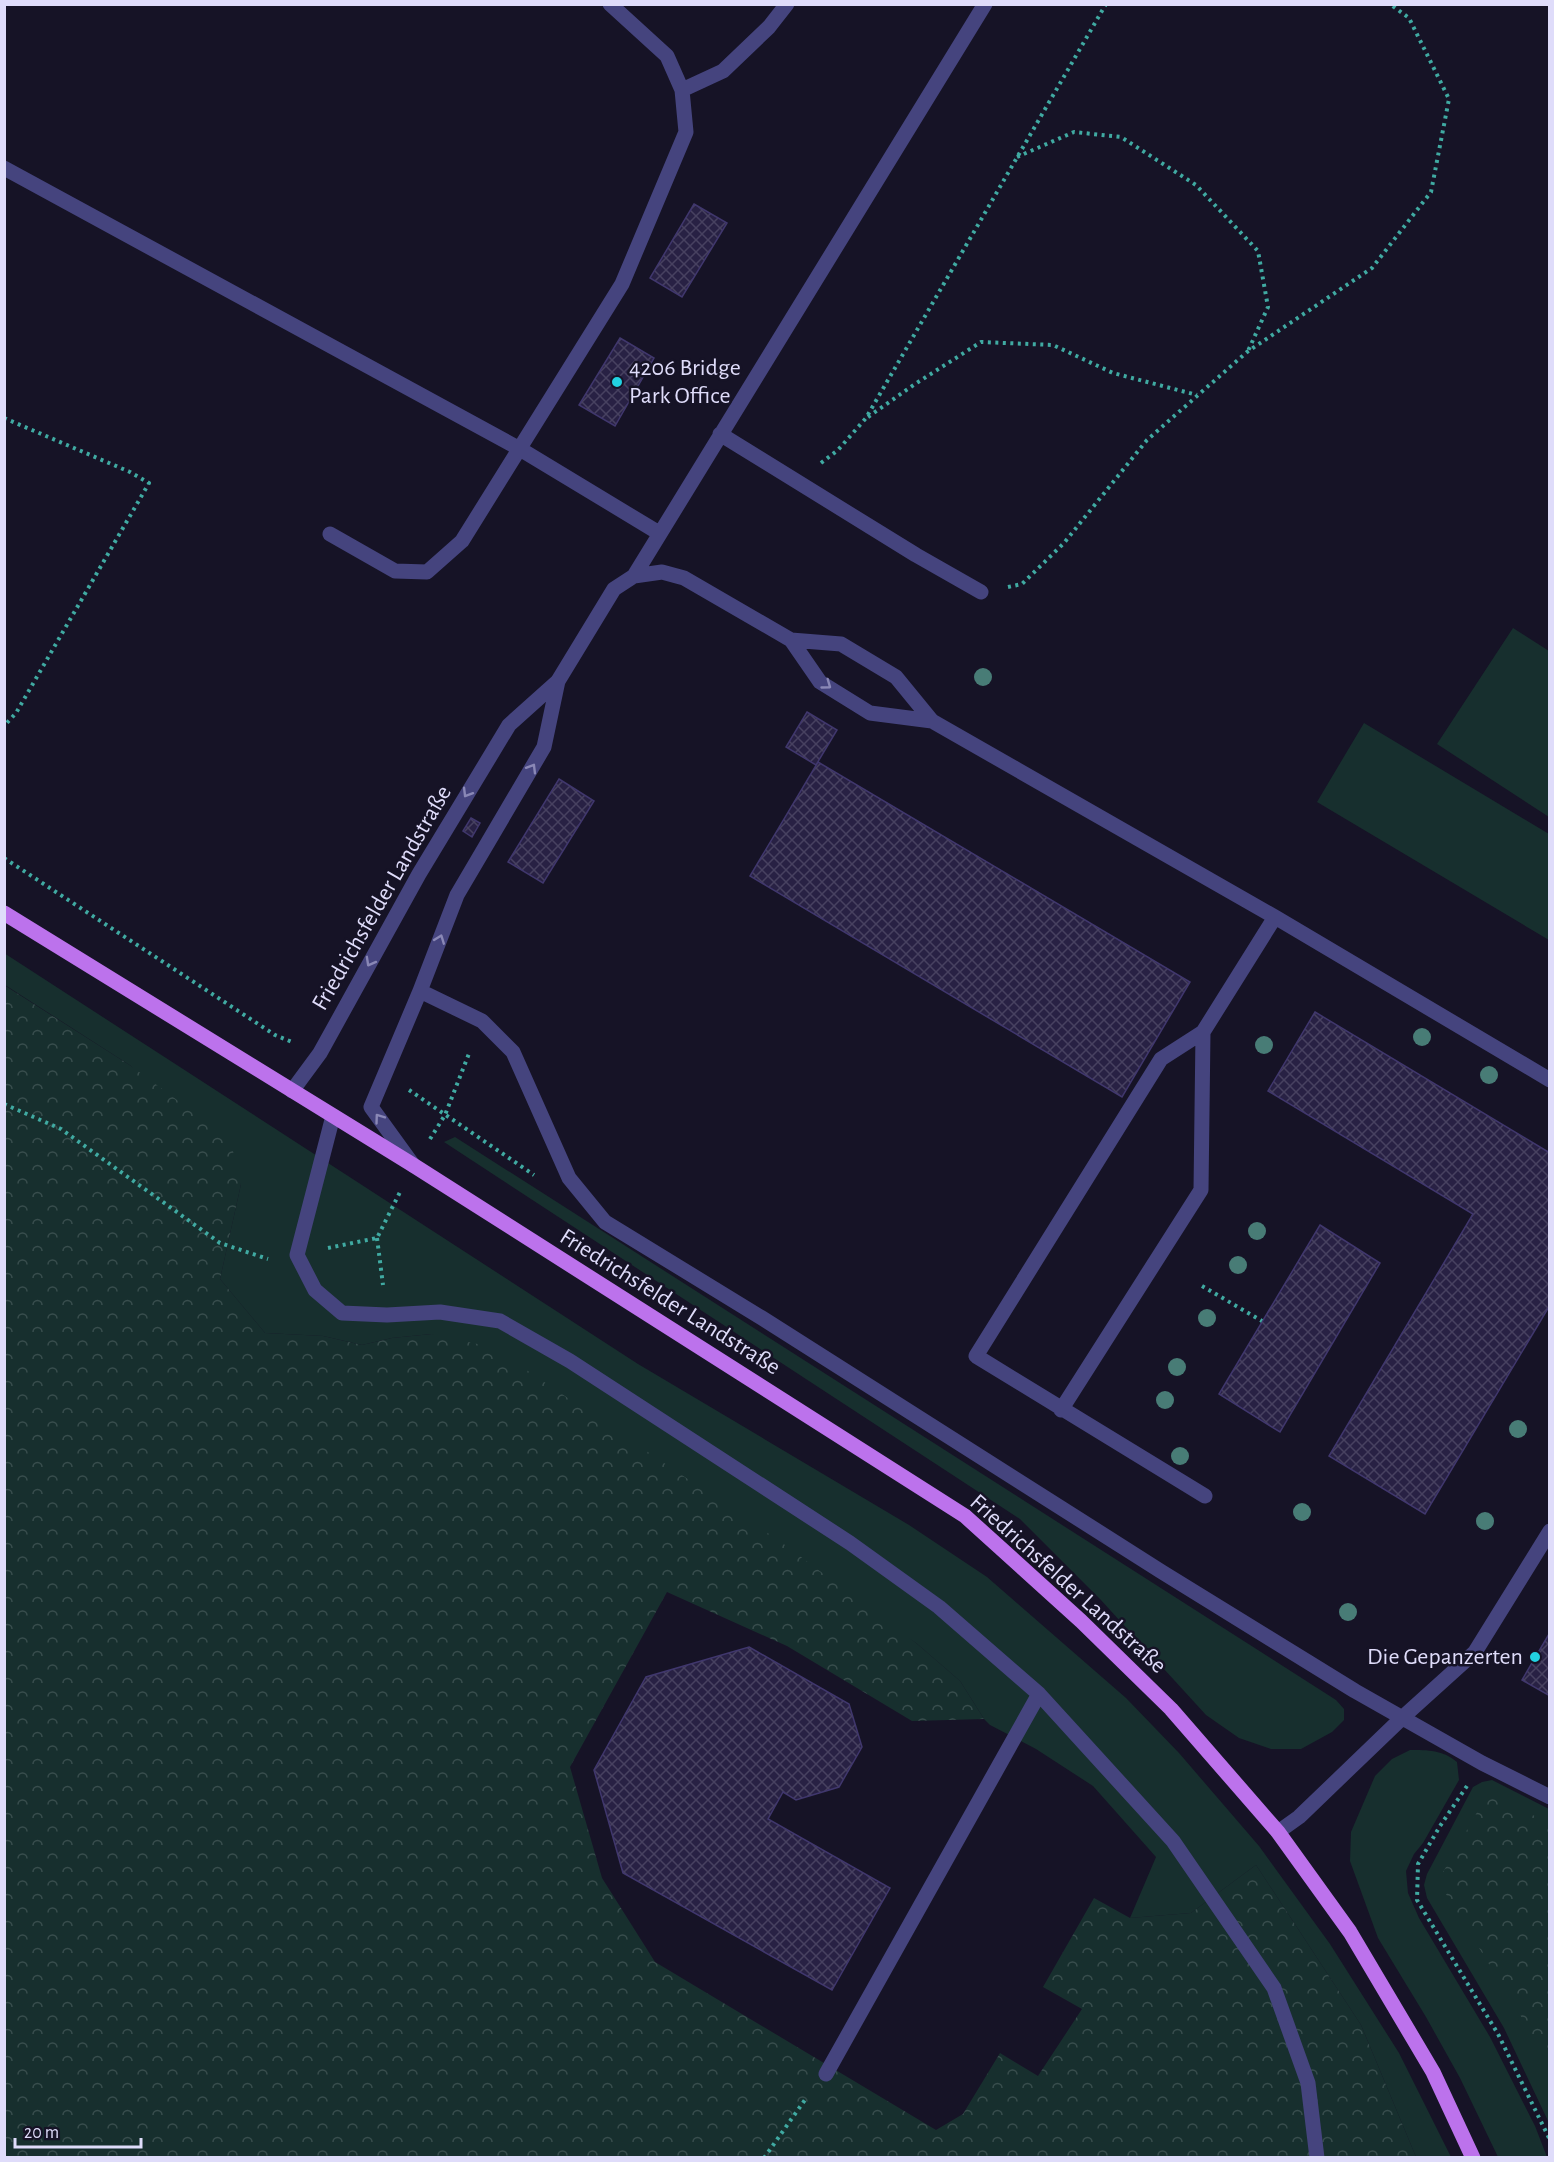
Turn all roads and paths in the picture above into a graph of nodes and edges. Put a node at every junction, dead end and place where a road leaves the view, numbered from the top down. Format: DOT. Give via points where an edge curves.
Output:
graph roads {
  1 [pos="610,4"];
  2 [pos="787,4"];
  3 [pos="985,4"];
  4 [pos="1106,4"];
  5 [pos="1390,4"];
  6 [pos="682,90"];
  7 [pos="1017,157"];
  8 [pos="4,168"];
  9 [pos="1247,352"];
  10 [pos="1198,395"];
  11 [pos="4,418"];
  12 [pos="866,418"];
  13 [pos="720,434"];
  14 [pos="520,449"];
  15 [pos="797,482"];
  16 [pos="659,533"];
  17 [pos="330,534"];
  18 [pos="634,576"];
  19 [pos="981,592"];
  20 [pos="790,640"];
  21 [pos="558,681"];
  22 [pos="932,721"];
  23 [pos="4,726"];
  24 [pos="4,858"];
  25 [pos="4,913"];
  26 [pos="1275,917"];
  27 [pos="420,991"];
  28 [pos="482,1021"];
  29 [pos="1203,1032"];
  30 [pos="320,1053"];
  31 [pos="385,1073"];
  32 [pos="1550,1080"];
  33 [pos="292,1091"];
  34 [pos="4,1104"];
  35 [pos="333,1116"];
  36 [pos="445,1116"];
  37 [pos="413,1166"];
  38 [pos="535,1175"];
  39 [pos="377,1238"];
  40 [pos="297,1255"];
  41 [pos="1202,1286"];
  42 [pos="387,1315"];
  43 [pos="1262,1321"];
  44 [pos="1061,1410"];
  45 [pos="1205,1496"];
  46 [pos="1550,1531"];
  47 [pos="1039,1694"];
  48 [pos="1403,1717"];
  49 [pos="1482,1763"];
  50 [pos="1550,1797"];
  51 [pos="1278,1832"];
  52 [pos="826,2074"];
  53 [pos="1550,2140"];
  54 [pos="764,2157"];
  55 [pos="1317,2157"];
  56 [pos="1473,2157"];
  1 -- 6 [label="street" via="667,56"];
  2 -- 6 [label="street" via="723,71"];
  3 -- 13 [label="street"];
  4 -- 7 [label="path"];
  5 -- 9 [label="path" via="1409,18 1449,99 1431,192 1372,268"];
  6 -- 14 [label="street" via="686,132 622,284"];
  7 -- 9 [label="path" via="1074,132 1121,136 1196,185 1258,251 1268,307"];
  7 -- 12 [label="path"];
  8 -- 14 [label="street"];
  9 -- 10 [label="path"];
  10 -- 12 [label="path" via="1113,373 1053,345 981,342"];
  10 -- 19 [label="path" via="1147,440 1064,543 1022,584"];
  11 -- 23 [label="path" via="149,483 16,713"];
  12 -- 15 [label="path" via="838,450"];
  13 -- 15 [label="street"];
  13 -- 16 [label="street"];
  14 -- 16 [label="street"];
  14 -- 17 [label="street" via="462,541 427,572 395,571"];
  15 -- 19 [label="street"];
  16 -- 18 [label="street"];
  18 -- 20 [label="street" via="662,572 684,578"];
  18 -- 21 [label="street" via="614,589"];
  20 -- 22 [label="street" via="841,644 896,676"];
  20 -- 22 [label="street, one-way" via="820,682 870,713"];
  27 -- 21 [label="street, Friedrichsfelder Landstraße, one-way" via="457,895 544,747"];
  21 -- 30 [label="street, Friedrichsfelder Landstraße, one-way" via="509,725 418,874"];
  22 -- 26 [label="street"];
  24 -- 30 [label="path" via="275,1035"];
  25 -- 33 [label="main road, Friedrichsfelder Landstraße"];
  26 -- 29 [label="street"];
  26 -- 32 [label="street"];
  27 -- 28 [label="street"];
  27 -- 31 [label="street, Friedrichsfelder Landstraße"];
  28 -- 36 [label="path"];
  28 -- 48 [label="street" via="513,1052 569,1178 605,1222 1182,1584"];
  29 -- 44 [label="street" via="1201,1190"];
  29 -- 44 [label="street" via="1161,1059 976,1356"];
  30 -- 33 [label="street, Friedrichsfelder Landstraße"];
  31 -- 36 [label="path"];
  37 -- 31 [label="street, Friedrichsfelder Landstraße, one-way" via="371,1107"];
  33 -- 35 [label="main road, Friedrichsfelder Landstraße"];
  34 -- 40 [label="path" via="61,1129 220,1243 272,1261"];
  35 -- 37 [label="main road, Friedrichsfelder Landstraße"];
  35 -- 40 [label="street"];
  36 -- 37 [label="path"];
  36 -- 38 [label="path"];
  37 -- 39 [label="path"];
  37 -- 51 [label="main road, Friedrichsfelder Landstraße" via="964,1516 1171,1709"];
  39 -- 40 [label="path"];
  39 -- 42 [label="path"];
  40 -- 42 [label="street" via="315,1290 342,1313"];
  41 -- 43 [label="path"];
  42 -- 47 [label="street" via="440,1312 500,1321 570,1361 859,1549 939,1607"];
  44 -- 45 [label="street"];
  46 -- 48 [label="street" via="1475,1652"];
  47 -- 52 [label="street"];
  47 -- 55 [label="street" via="1173,1841 1274,1988 1308,2083"];
  48 -- 49 [label="street"];
  48 -- 51 [label="street" via="1299,1817"];
  49 -- 50 [label="street"];
  49 -- 53 [label="path" via="1418,1864 1417,1900 1498,2034"];
  51 -- 56 [label="main road, Friedrichsfelder Landstraße" via="1350,1932 1433,2072"];
  52 -- 54 [label="path"];
}
